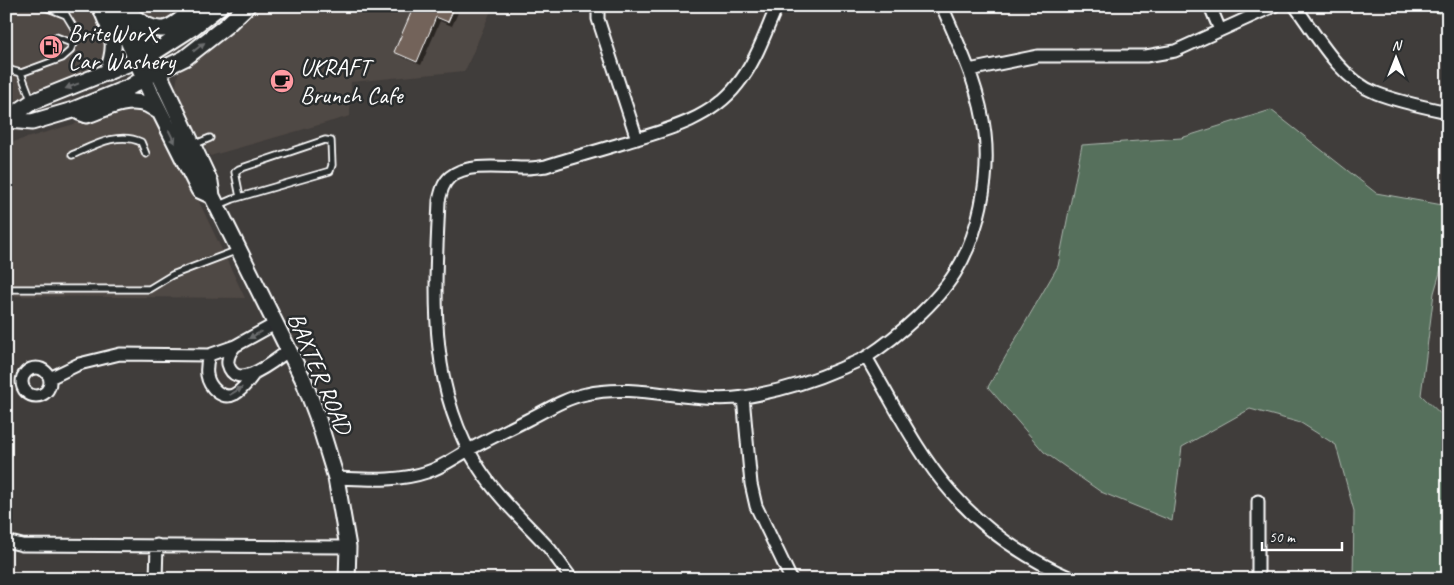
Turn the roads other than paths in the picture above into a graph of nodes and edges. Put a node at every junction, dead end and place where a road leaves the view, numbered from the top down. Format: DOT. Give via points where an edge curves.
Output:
graph roads {
  1 [pos="43,6"];
  2 [pos="64,6"];
  3 [pos="100,6"];
  4 [pos="113,6"];
  5 [pos="247,6"];
  6 [pos="598,6"];
  7 [pos="777,6"];
  8 [pos="942,6"];
  9 [pos="1210,6"];
  10 [pos="1274,6"];
  11 [pos="1295,6"];
  12 [pos="219,7"];
  13 [pos="128,10"];
  14 [pos="66,15"];
  15 [pos="1220,30"];
  16 [pos="56,37"];
  17 [pos="74,44"];
  18 [pos="143,58"];
  19 [pos="6,64"];
  20 [pos="969,70"];
  21 [pos="107,72"];
  22 [pos="21,73"];
  23 [pos="151,74"];
  24 [pos="32,102"];
  25 [pos="73,110"];
  26 [pos="160,112"];
  27 [pos="1448,112"];
  28 [pos="7,120"];
  29 [pos="210,138"];
  30 [pos="637,139"];
  31 [pos="193,146"];
  32 [pos="146,154"];
  33 [pos="72,155"];
  34 [pos="240,197"];
  35 [pos="215,201"];
  36 [pos="239,250"];
  37 [pos="6,289"];
  38 [pos="275,324"];
  39 [pos="235,346"];
  40 [pos="288,351"];
  41 [pos="209,355"];
  42 [pos="866,357"];
  43 [pos="255,373"];
  44 [pos="50,378"];
  45 [pos="742,397"];
  46 [pos="468,450"];
  47 [pos="336,478"];
  48 [pos="1258,501"];
  49 [pos="6,541"];
  50 [pos="156,545"];
  51 [pos="348,547"];
  52 [pos="156,579"];
  53 [pos="348,579"];
  54 [pos="572,579"];
  55 [pos="791,579"];
  56 [pos="1073,579"];
  57 [pos="1258,579"];
  1 -- 14 [label="lane"];
  2 -- 14 [label="lane"];
  3 -- 21 [label="main road" via="114,40"];
  4 -- 18 [label="main road, BAXTER ROAD"];
  23 -- 5 [label="main road, one-way" via="185,58"];
  6 -- 30 [label="street" via="598,19"];
  7 -- 30 [label="street" via="751,66 724,98 706,112 673,128"];
  8 -- 20 [label="street"];
  9 -- 15 [label="street"];
  10 -- 15 [label="street"];
  11 -- 27 [label="street" via="1336,62 1359,84 1375,93"];
  12 -- 13 [label="main road" via="197,6 164,30 148,28"];
  12 -- 18 [label="main road"];
  13 -- 18 [label="main road, BAXTER ROAD"];
  14 -- 17 [label="lane" via="77,33"];
  15 -- 20 [label="street" via="1175,50 1146,56 1038,56"];
  16 -- 17 [label="lane"];
  17 -- 22 [label="lane" via="62,58"];
  18 -- 21 [label="main road"];
  18 -- 23 [label="main road, BAXTER ROAD"];
  19 -- 22 [label="lane" via="10,70"];
  20 -- 42 [label="street" via="979,98 986,135 986,161 984,192 968,246 955,273 936,298 896,336"];
  21 -- 24 [label="main road, one-way"];
  22 -- 24 [label="lane"];
  23 -- 25 [label="main road" via="130,87"];
  23 -- 26 [label="main road, BAXTER ROAD"];
  23 -- 31 [label="main road, BAXTER ROAD"];
  24 -- 28 [label="main road"];
  25 -- 26 [label="main road" via="87,115 132,102 146,104"];
  25 -- 28 [label="main road" via="32,122"];
  26 -- 35 [label="main road, BAXTER ROAD, one-way" via="199,190"];
  29 -- 31 [label="lane"];
  30 -- 46 [label="street" via="546,166 462,170 451,176 442,188 435,295 437,335 444,385"];
  31 -- 35 [label="main road, BAXTER ROAD"];
  32 -- 33 [label="lane" via="141,142 135,139 111,138"];
  34 -- 34 [label="lane" via="330,171 331,141 325,140 239,168 234,176"];
  34 -- 35 [label="lane"];
  35 -- 36 [label="main road, BAXTER ROAD"];
  36 -- 37 [label="lane" via="172,275 149,289"];
  36 -- 38 [label="main road, BAXTER ROAD"];
  38 -- 39 [label="street, one-way"];
  38 -- 40 [label="main road, BAXTER ROAD"];
  39 -- 41 [label="street"];
  39 -- 43 [label="street" via="228,356 230,369 240,376"];
  40 -- 43 [label="street"];
  40 -- 47 [label="main road, BAXTER ROAD" via="317,416"];
  41 -- 43 [label="street, one-way" via="209,382 218,394 235,394"];
  41 -- 44 [label="street" via="120,354 79,364"];
  42 -- 45 [label="street" via="810,381"];
  42 -- 56 [label="street" via="927,460 952,493 1011,546"];
  45 -- 46 [label="street" via="700,397 626,389 600,391 571,397"];
  45 -- 55 [label="street" via="756,506"];
  46 -- 47 [label="street" via="428,472 401,479"];
  46 -- 54 [label="street" via="495,490"];
  47 -- 51 [label="main road, BAXTER ROAD"];
  48 -- 57 [label="street"];
  49 -- 50 [label="street" via="22,545"];
  50 -- 51 [label="street"];
  50 -- 52 [label="street"];
  51 -- 53 [label="main road, BAXTER ROAD"];
}
